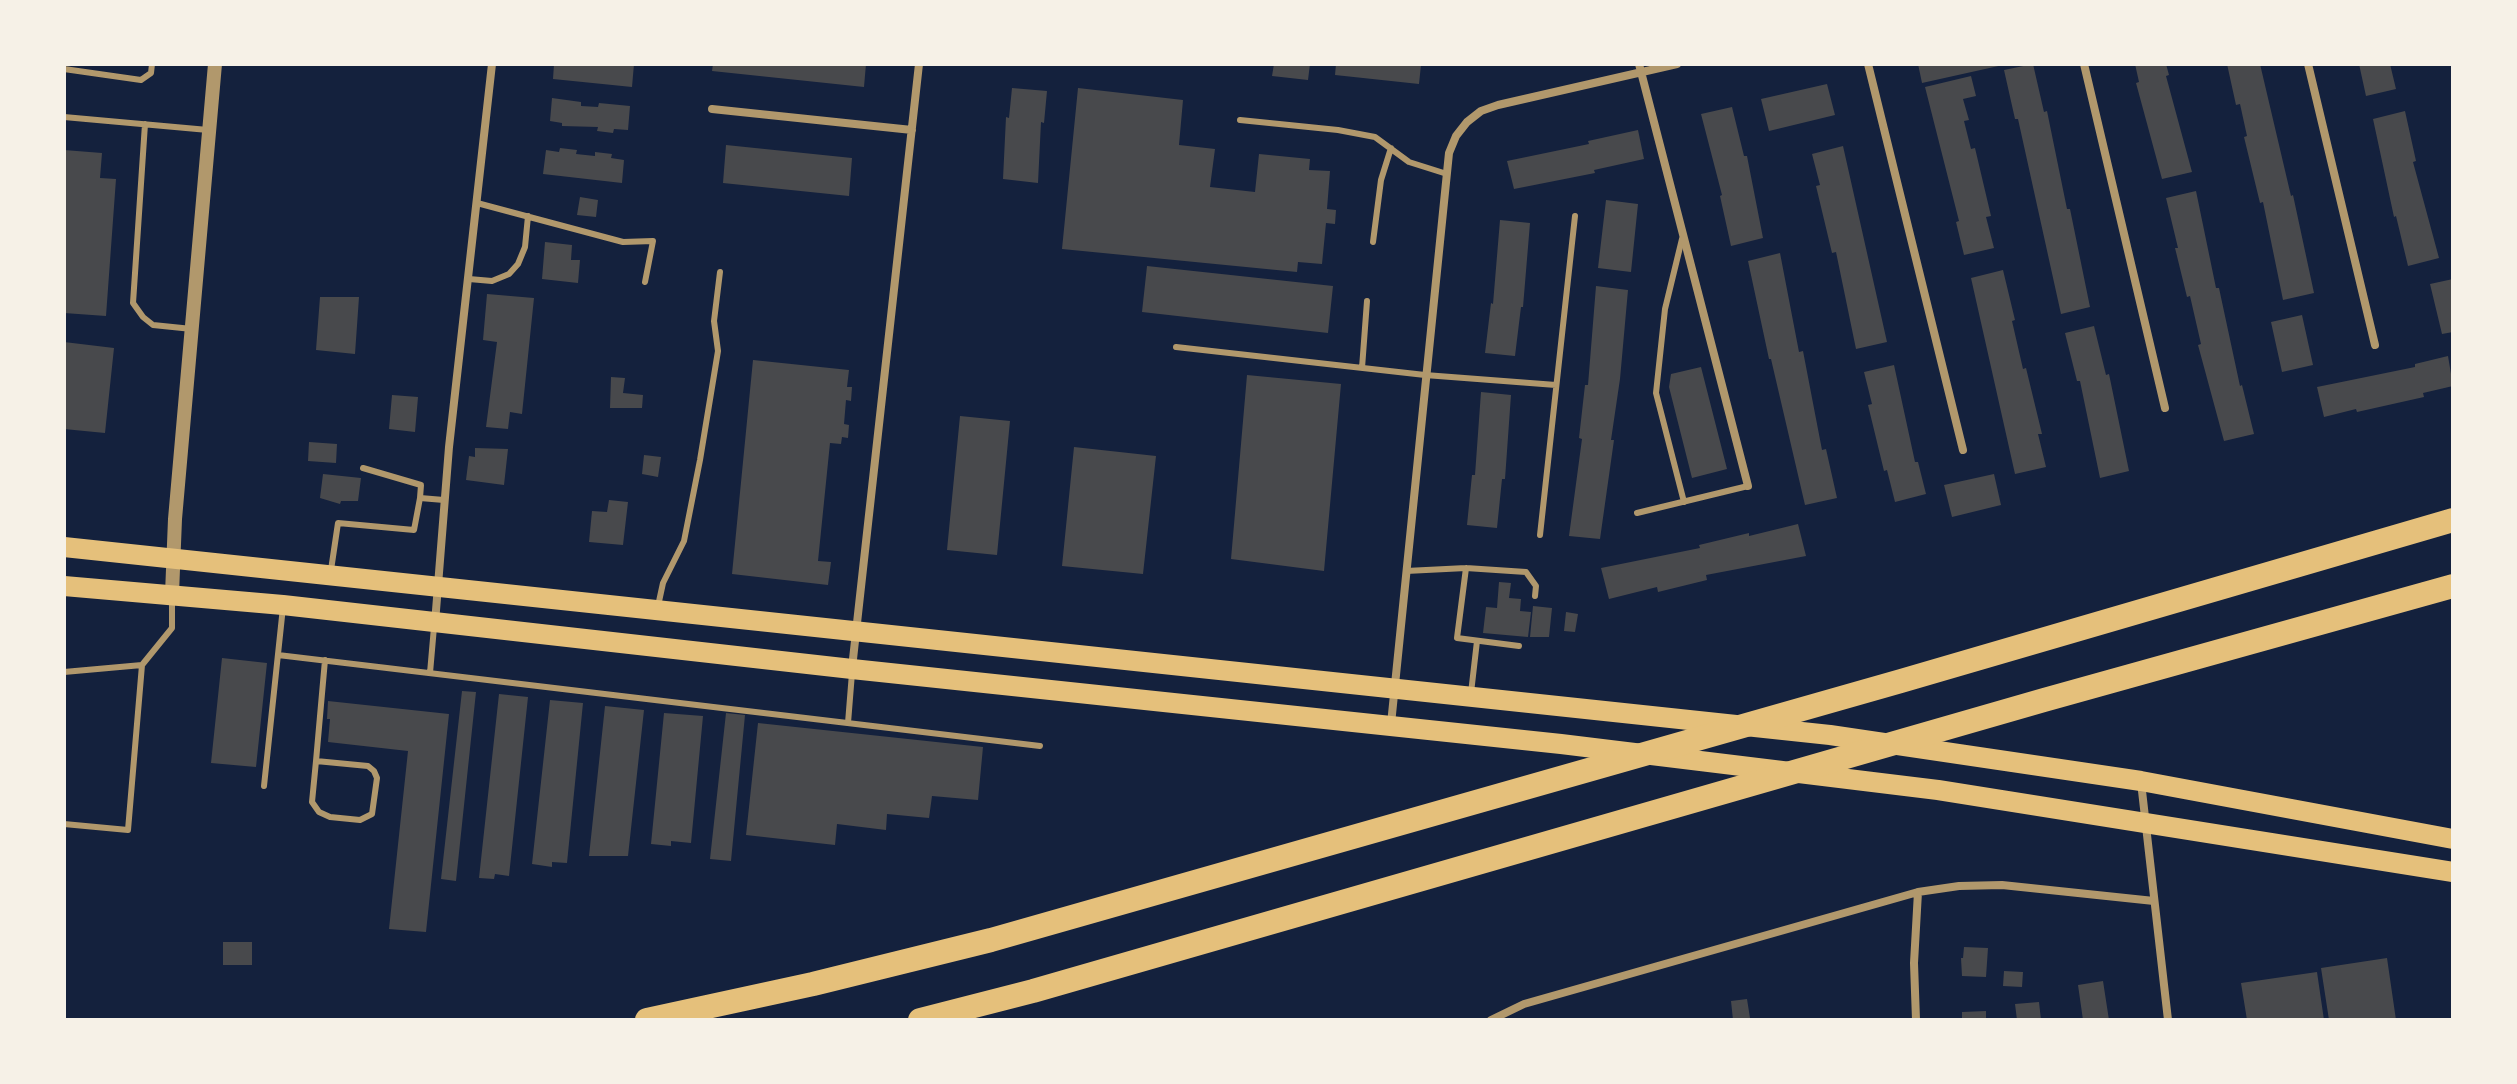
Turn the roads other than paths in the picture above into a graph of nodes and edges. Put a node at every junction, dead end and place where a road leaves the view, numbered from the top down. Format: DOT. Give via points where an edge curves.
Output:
graph roads {
  1 [pos="152,64"];
  2 [pos="215,64"];
  3 [pos="492,64"];
  4 [pos="919,64"];
  5 [pos="1677,64"];
  6 [pos="1868,64"];
  7 [pos="2084,64"];
  8 [pos="2308,64"];
  9 [pos="1640,68"];
  10 [pos="64,69"];
  11 [pos="712,109"];
  12 [pos="64,117"];
  13 [pos="1240,120"];
  14 [pos="145,124"];
  15 [pos="210,130"];
  16 [pos="912,130"];
  17 [pos="1391,148"];
  18 [pos="1447,174"];
  19 [pos="477,203"];
  20 [pos="528,216"];
  21 [pos="1575,216"];
  22 [pos="1683,236"];
  23 [pos="1373,242"];
  24 [pos="720,272"];
  25 [pos="469,279"];
  26 [pos="645,282"];
  27 [pos="1367,301"];
  28 [pos="192,329"];
  29 [pos="2375,345"];
  30 [pos="1176,347"];
  31 [pos="1362,368"];
  32 [pos="1425,375"];
  33 [pos="1556,385"];
  34 [pos="2165,408"];
  35 [pos="1963,450"];
  36 [pos="363,468"];
  37 [pos="1748,486"];
  38 [pos="420,498"];
  39 [pos="444,500"];
  40 [pos="1684,502"];
  41 [pos="1637,513"];
  42 [pos="2453,520"];
  43 [pos="1540,535"];
  44 [pos="64,547"];
  45 [pos="174,559"];
  46 [pos="1466,568"];
  47 [pos="1406,571"];
  48 [pos="330,574"];
  49 [pos="64,586"];
  50 [pos="437,586"];
  51 [pos="2453,586"];
  52 [pos="172,594"];
  53 [pos="1535,596"];
  54 [pos="283,605"];
  55 [pos="657,609"];
  56 [pos="435,623"];
  57 [pos="854,630"];
  58 [pos="1477,641"];
  59 [pos="1519,646"];
  60 [pos="278,655"];
  61 [pos="325,660"];
  62 [pos="142,665"];
  63 [pos="852,669"];
  64 [pos="64,672"];
  65 [pos="430,673"];
  66 [pos="1395,689"];
  67 [pos="1471,697"];
  68 [pos="848,723"];
  69 [pos="1391,724"];
  70 [pos="1040,746"];
  71 [pos="316,761"];
  72 [pos="2141,781"];
  73 [pos="264,786"];
  74 [pos="2145,823"];
  75 [pos="64,824"];
  76 [pos="2453,839"];
  77 [pos="2453,872"];
  78 [pos="1918,892"];
  79 [pos="2154,901"];
  80 [pos="647,1020"];
  81 [pos="920,1020"];
  82 [pos="1491,1020"];
  83 [pos="1916,1020"];
  84 [pos="2168,1020"];
  1 -- 10 [label="lane" via="151,73 141,80"];
  2 -- 15 [label="street"];
  3 -- 19 [label="street"];
  4 -- 16 [label="street"];
  5 -- 9 [label="street"];
  6 -- 35 [label="street"];
  7 -- 34 [label="street"];
  8 -- 29 [label="street"];
  9 -- 18 [label="street" via="1481,111 1456,136"];
  9 -- 22 [label="street"];
  11 -- 16 [label="street"];
  12 -- 14 [label="lane"];
  13 -- 17 [label="lane" via="1338,130 1375,137"];
  14 -- 15 [label="lane"];
  14 -- 28 [label="lane" via="133,303 153,325"];
  15 -- 28 [label="street"];
  16 -- 57 [label="street"];
  17 -- 18 [label="lane" via="1409,162"];
  17 -- 23 [label="lane"];
  18 -- 32 [label="street"];
  19 -- 20 [label="lane"];
  19 -- 25 [label="street"];
  20 -- 25 [label="lane" via="525,247 509,274 492,281"];
  20 -- 26 [label="lane" via="623,242 653,241"];
  21 -- 33 [label="lane"];
  22 -- 37 [label="street"];
  22 -- 40 [label="lane" via="1665,309 1656,393"];
  24 -- 55 [label="lane" via="714,321 718,351 697,475 684,541 663,583"];
  25 -- 39 [label="street"];
  27 -- 31 [label="lane"];
  28 -- 45 [label="street"];
  30 -- 31 [label="lane"];
  31 -- 32 [label="lane"];
  32 -- 33 [label="lane"];
  32 -- 47 [label="street"];
  33 -- 43 [label="lane"];
  36 -- 38 [label="lane" via="421,485"];
  37 -- 40 [label="lane"];
  38 -- 39 [label="lane"];
  38 -- 48 [label="lane" via="414,530 338,523"];
  39 -- 50 [label="street"];
  40 -- 41 [label="lane"];
  42 -- 80 [label="highway" via="991,940"];
  44 -- 45 [label="main road"];
  45 -- 48 [label="main road"];
  45 -- 52 [label="street"];
  46 -- 47 [label="lane"];
  46 -- 53 [label="lane" via="1526,572 1536,586"];
  46 -- 58 [label="lane" via="1457,638"];
  47 -- 66 [label="street"];
  48 -- 50 [label="main road"];
  49 -- 52 [label="main road"];
  50 -- 55 [label="main road"];
  50 -- 56 [label="street"];
  51 -- 81 [label="highway"];
  52 -- 54 [label="main road"];
  52 -- 62 [label="lane" via="172,628"];
  54 -- 56 [label="main road"];
  54 -- 60 [label="lane"];
  55 -- 57 [label="main road"];
  56 -- 63 [label="main road"];
  56 -- 65 [label="lane"];
  57 -- 63 [label="street"];
  57 -- 66 [label="main road"];
  58 -- 59 [label="lane"];
  58 -- 67 [label="lane"];
  60 -- 61 [label="lane"];
  60 -- 73 [label="lane"];
  61 -- 65 [label="lane"];
  61 -- 71 [label="lane"];
  62 -- 64 [label="lane"];
  62 -- 75 [label="lane" via="128,830"];
  63 -- 68 [label="lane"];
  63 -- 69 [label="main road"];
  65 -- 68 [label="lane"];
  66 -- 67 [label="main road"];
  66 -- 69 [label="street"];
  67 -- 72 [label="main road" via="1830,735"];
  68 -- 70 [label="lane"];
  69 -- 74 [label="main road" via="1938,790"];
  71 -- 71 [label="lane" via="312,802 319,812 360,820 372,814 374,771"];
  72 -- 74 [label="street"];
  72 -- 76 [label="main road"];
  74 -- 77 [label="main road"];
  74 -- 79 [label="street"];
  78 -- 79 [label="street" via="2002,885"];
  78 -- 82 [label="street" via="1524,1004"];
  78 -- 83 [label="street"];
  79 -- 84 [label="street"];
}
